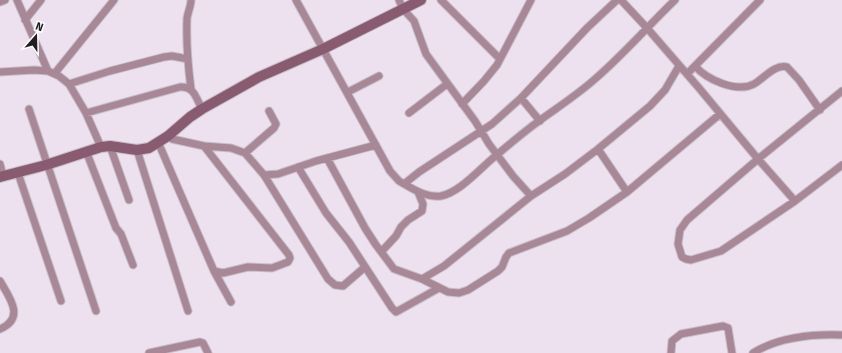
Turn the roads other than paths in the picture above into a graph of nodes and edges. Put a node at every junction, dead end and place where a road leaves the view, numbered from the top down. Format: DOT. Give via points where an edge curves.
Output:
graph roads {
  1 [pos="5,0"];
  2 [pos="17,0"];
  3 [pos="41,0"];
  4 [pos="114,0"];
  5 [pos="191,0"];
  6 [pos="296,0"];
  7 [pos="421,0"];
  8 [pos="441,0"];
  9 [pos="531,0"];
  10 [pos="617,0"];
  11 [pos="621,0"];
  12 [pos="675,0"];
  13 [pos="760,0"];
  14 [pos="0,2"];
  15 [pos="401,5"];
  16 [pos="25,20"];
  17 [pos="647,28"];
  18 [pos="323,49"];
  19 [pos="188,59"];
  20 [pos="500,59"];
  21 [pos="679,66"];
  22 [pos="695,66"];
  23 [pos="0,72"];
  24 [pos="51,72"];
  25 [pos="687,74"];
  26 [pos="379,76"];
  27 [pos="70,84"];
  28 [pos="446,84"];
  29 [pos="191,89"];
  30 [pos="348,92"];
  31 [pos="841,95"];
  32 [pos="521,98"];
  33 [pos="462,104"];
  34 [pos="29,109"];
  35 [pos="202,109"];
  36 [pos="820,110"];
  37 [pos="269,111"];
  38 [pos="86,113"];
  39 [pos="409,113"];
  40 [pos="720,114"];
  41 [pos="540,121"];
  42 [pos="480,131"];
  43 [pos="168,136"];
  44 [pos="158,142"];
  45 [pos="376,145"];
  46 [pos="106,146"];
  47 [pos="204,146"];
  48 [pos="138,150"];
  49 [pos="598,150"];
  50 [pos="86,151"];
  51 [pos="245,153"];
  52 [pos="497,154"];
  53 [pos="327,158"];
  54 [pos="758,159"];
  55 [pos="0,164"];
  56 [pos="46,165"];
  57 [pos="842,165"];
  58 [pos="298,167"];
  59 [pos="18,173"];
  60 [pos="264,175"];
  61 [pos="2,177"];
  62 [pos="404,184"];
  63 [pos="418,192"];
  64 [pos="627,192"];
  65 [pos="531,196"];
  66 [pos="129,200"];
  67 [pos="795,201"];
  68 [pos="382,251"];
  69 [pos="133,264"];
  70 [pos="365,267"];
  71 [pos="214,271"];
  72 [pos="422,279"];
  73 [pos="0,281"];
  74 [pos="439,288"];
  75 [pos="61,301"];
  76 [pos="231,302"];
  77 [pos="96,311"];
  78 [pos="188,311"];
  79 [pos="0,329"];
  80 [pos="842,335"];
  81 [pos="149,353"];
  82 [pos="208,353"];
  83 [pos="670,353"];
  84 [pos="732,353"];
  85 [pos="753,353"];
  1 -- 14 [label="street"];
  2 -- 16 [label="street"];
  3 -- 16 [label="street"];
  4 -- 24 [label="street"];
  5 -- 19 [label="street" via="187,16"];
  6 -- 18 [label="street"];
  7 -- 15 [label="street"];
  8 -- 20 [label="street"];
  9 -- 20 [label="street"];
  10 -- 32 [label="street"];
  11 -- 17 [label="street"];
  12 -- 17 [label="street"];
  13 -- 22 [label="street"];
  15 -- 18 [label="street"];
  15 -- 28 [label="street" via="414,21 426,54"];
  16 -- 24 [label="street"];
  17 -- 21 [label="street"];
  17 -- 41 [label="street" via="596,79"];
  18 -- 30 [label="street"];
  18 -- 35 [label="street" via="259,77"];
  19 -- 27 [label="street" via="164,57"];
  19 -- 29 [label="street"];
  20 -- 33 [label="street"];
  21 -- 25 [label="street"];
  21 -- 49 [label="street" via="665,90 650,106"];
  22 -- 25 [label="street"];
  22 -- 36 [label="street" via="712,80 744,87 784,66 799,80"];
  23 -- 24 [label="street"];
  24 -- 27 [label="street"];
  25 -- 40 [label="street"];
  26 -- 30 [label="street"];
  27 -- 38 [label="street"];
  28 -- 33 [label="street"];
  28 -- 39 [label="street"];
  29 -- 35 [label="street"];
  29 -- 38 [label="street" via="180,87"];
  30 -- 45 [label="street"];
  31 -- 36 [label="street"];
  32 -- 41 [label="street"];
  32 -- 42 [label="street" via="492,124"];
  33 -- 42 [label="street"];
  34 -- 56 [label="street"];
  35 -- 43 [label="street"];
  36 -- 54 [label="street"];
  37 -- 51 [label="street" via="276,124"];
  38 -- 46 [label="street"];
  40 -- 54 [label="street"];
  40 -- 64 [label="street"];
  41 -- 52 [label="street"];
  42 -- 52 [label="street"];
  42 -- 62 [label="street"];
  43 -- 44 [label="street"];
  43 -- 47 [label="street"];
  44 -- 48 [label="street" via="149,148"];
  44 -- 71 [label="street"];
  45 -- 53 [label="street"];
  45 -- 62 [label="street" via="390,171"];
  46 -- 48 [label="street"];
  46 -- 50 [label="street"];
  46 -- 66 [label="street"];
  47 -- 51 [label="street" via="232,148"];
  47 -- 71 [label="street" via="290,258 288,262 272,268 248,267 223,273"];
  48 -- 78 [label="street"];
  49 -- 64 [label="street"];
  49 -- 65 [label="street"];
  50 -- 56 [label="street"];
  50 -- 69 [label="street"];
  51 -- 60 [label="street"];
  52 -- 63 [label="street" via="448,194 439,196"];
  52 -- 65 [label="street"];
  53 -- 58 [label="street"];
  53 -- 68 [label="street" via="365,228"];
  54 -- 67 [label="street"];
  54 -- 67 [label="street" via="687,220 678,238 682,257 691,260 721,251"];
  55 -- 61 [label="street"];
  56 -- 59 [label="street"];
  56 -- 77 [label="street"];
  57 -- 67 [label="street"];
  58 -- 60 [label="street" via="278,174"];
  58 -- 70 [label="street" via="326,213 350,242"];
  59 -- 61 [label="street"];
  59 -- 75 [label="street"];
  60 -- 70 [label="street" via="328,279 335,285 342,286"];
  62 -- 63 [label="street"];
  63 -- 68 [label="street" via="423,204 422,211 401,227"];
  64 -- 74 [label="street" via="566,231 509,253 498,272 468,290 459,293"];
  65 -- 72 [label="street" via="444,266"];
  68 -- 72 [label="street" via="394,269"];
  70 -- 74 [label="street" via="396,312"];
  71 -- 76 [label="street"];
  72 -- 74 [label="street"];
  73 -- 79 [label="street" via="15,311 13,318"];
  80 -- 85 [label="street" via="794,339 770,344"];
  81 -- 82 [label="street" via="200,342"];
  83 -- 84 [label="street" via="672,341 681,334 723,326 728,328"];
}
